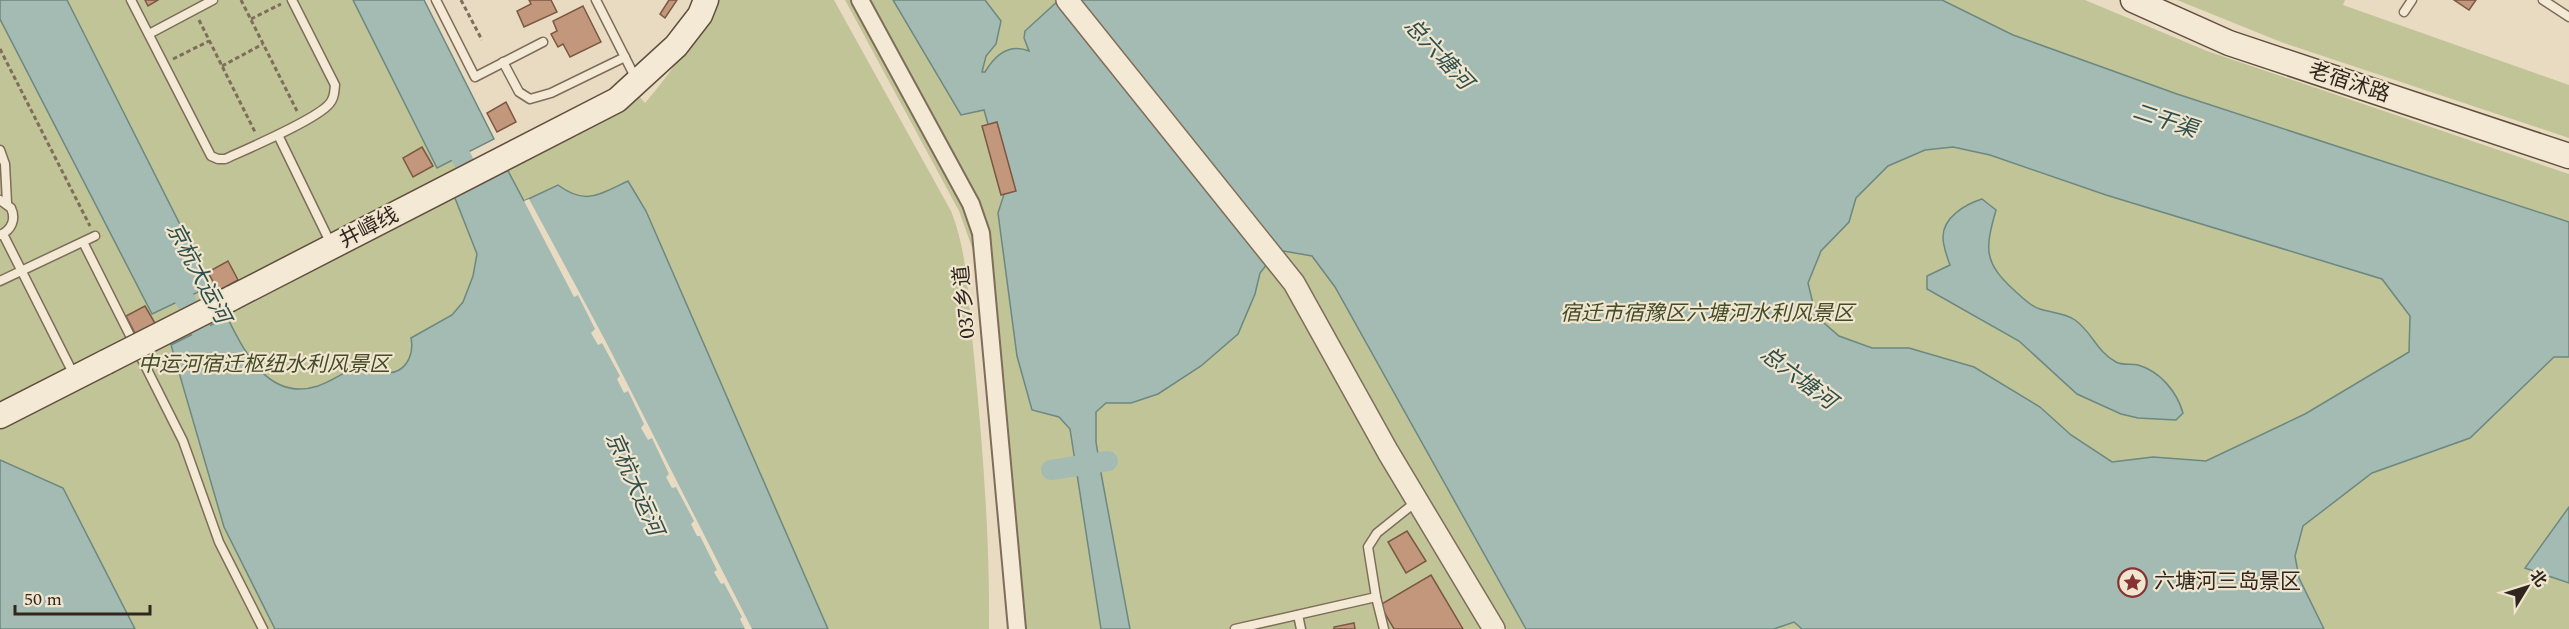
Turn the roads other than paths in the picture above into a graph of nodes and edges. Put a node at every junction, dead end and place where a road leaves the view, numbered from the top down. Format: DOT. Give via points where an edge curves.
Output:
graph roads {
  1 [pos="131,0"];
  2 [pos="213,0"];
  3 [pos="290,0"];
  4 [pos="436,0"];
  5 [pos="596,0"];
  6 [pos="705,0"];
  7 [pos="860,0"];
  8 [pos="1067,0"];
  9 [pos="2133,0"];
  10 [pos="2412,0"];
  11 [pos="2543,0"];
  12 [pos="2404,12"];
  13 [pos="2569,17"];
  14 [pos="149,34"];
  15 [pos="543,42"];
  16 [pos="625,57"];
  17 [pos="503,62"];
  18 [pos="638,82"];
  19 [pos="278,135"];
  20 [pos="0,150"];
  21 [pos="2569,156"];
  22 [pos="3,201"];
  23 [pos="2,235"];
  24 [pos="95,236"];
  25 [pos="83,242"];
  26 [pos="332,247"];
  27 [pos="21,270"];
  28 [pos="0,281"];
  29 [pos="76,378"];
  30 [pos="0,416"];
  31 [pos="1417,501"];
  32 [pos="1376,597"];
  33 [pos="1298,615"];
  34 [pos="263,629"];
  35 [pos="1017,629"];
  36 [pos="1235,629"];
  37 [pos="1301,629"];
  38 [pos="1384,629"];
  39 [pos="1494,629"];
  1 -- 14 [label="lane"];
  2 -- 14 [label="lane"];
  3 -- 19 [label="lane" via="335,85 330,104"];
  4 -- 17 [label="lane" via="475,76"];
  5 -- 16 [label="lane"];
  6 -- 18 [label="main road, 井嶂线" via="700,15 676,46"];
  7 -- 35 [label="street, 037乡道" via="971,204 981,233"];
  8 -- 31 [label="street" via="1294,283"];
  9 -- 21 [label="main road, 老宿沭路" via="2229,43"];
  10 -- 12 [label="lane"];
  11 -- 13 [label="lane"];
  14 -- 19 [label="lane" via="212,156 225,159"];
  15 -- 17 [label="lane"];
  16 -- 17 [label="lane" via="551,93 530,99 519,92"];
  16 -- 18 [label="lane"];
  18 -- 26 [label="main road, 井嶂线" via="617,100"];
  19 -- 26 [label="lane"];
  20 -- 22 [label="lane" via="5,164"];
  22 -- 23 [label="lane" via="14,219"];
  23 -- 27 [label="lane"];
  24 -- 25 [label="lane"];
  25 -- 27 [label="lane"];
  25 -- 34 [label="lane" via="183,441 219,542"];
  26 -- 29 [label="main road, 井嶂线, bridge"];
  27 -- 28 [label="lane"];
  27 -- 29 [label="lane"];
  29 -- 30 [label="main road, 井嶂线"];
  31 -- 32 [label="lane" via="1377,533 1368,547"];
  31 -- 39 [label="street"];
  32 -- 33 [label="lane"];
  32 -- 38 [label="lane"];
  33 -- 36 [label="lane"];
  33 -- 37 [label="lane"];
}
